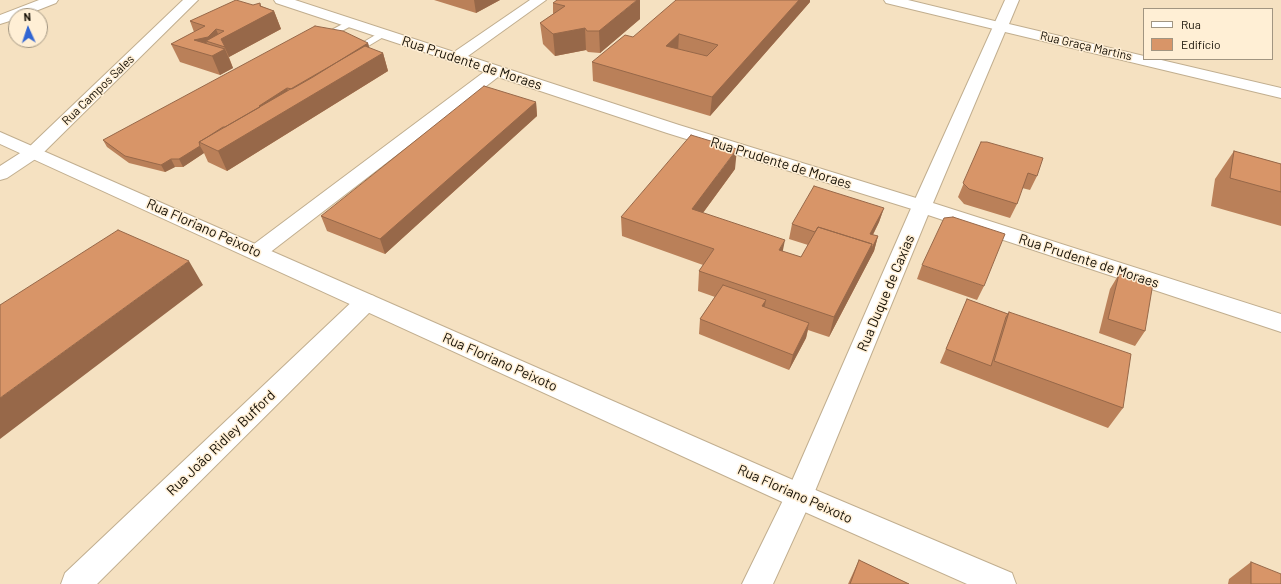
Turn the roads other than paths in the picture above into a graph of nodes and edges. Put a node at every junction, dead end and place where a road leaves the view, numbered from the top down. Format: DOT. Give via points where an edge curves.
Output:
graph roads {
  1 [pos="51,0"];
  2 [pos="191,0"];
  3 [pos="281,0"];
  4 [pos="539,0"];
  5 [pos="891,0"];
  6 [pos="1012,0"];
  7 [pos="0,20"];
  8 [pos="350,23"];
  9 [pos="1002,26"];
  10 [pos="382,34"];
  11 [pos="309,46"];
  12 [pos="342,58"];
  13 [pos="455,58"];
  14 [pos="1143,59"];
  15 [pos="1146,60"];
  16 [pos="495,71"];
  17 [pos="1281,92"];
  18 [pos="0,137"];
  19 [pos="34,152"];
  20 [pos="0,174"];
  21 [pos="922,206"];
  22 [pos="257,252"];
  23 [pos="366,302"];
  24 [pos="1281,323"];
  25 [pos="800,496"];
  26 [pos="76,584"];
  27 [pos="757,584"];
  28 [pos="1000,584"];
  1 -- 7 [label="street"];
  2 -- 19 [label="street, Rua Campos Sales"];
  3 -- 8 [label="street, Rua Prudente de Moraes"];
  4 -- 13 [label="street"];
  5 -- 9 [label="street, Rua Graça Martins"];
  6 -- 9 [label="street, Rua Duque de Caxias"];
  8 -- 10 [label="street, Rua Prudente de Moraes"];
  8 -- 11 [label="lane"];
  9 -- 14 [label="street, Rua Graça Martins"];
  9 -- 21 [label="street, Rua Duque de Caxias"];
  10 -- 12 [label="lane"];
  10 -- 13 [label="street, Rua Prudente de Moraes"];
  13 -- 16 [label="street, Rua Prudente de Moraes"];
  15 -- 17 [label="street, Rua Graça Martins"];
  16 -- 21 [label="street, Rua Prudente de Moraes"];
  16 -- 22 [label="street"];
  18 -- 19 [label="street, Rua Floriano Peixoto"];
  19 -- 20 [label="street, Rua Campos Sales"];
  19 -- 22 [label="street, Rua Floriano Peixoto"];
  21 -- 24 [label="street, Rua Prudente de Moraes"];
  21 -- 25 [label="street, Rua Duque de Caxias"];
  22 -- 23 [label="street, Rua Floriano Peixoto"];
  23 -- 25 [label="street, Rua Floriano Peixoto"];
  23 -- 26 [label="street, Rua João Ridley Bufford"];
  25 -- 27 [label="street, Rua Duque de Caxias"];
  25 -- 28 [label="street, Rua Floriano Peixoto"];
}
